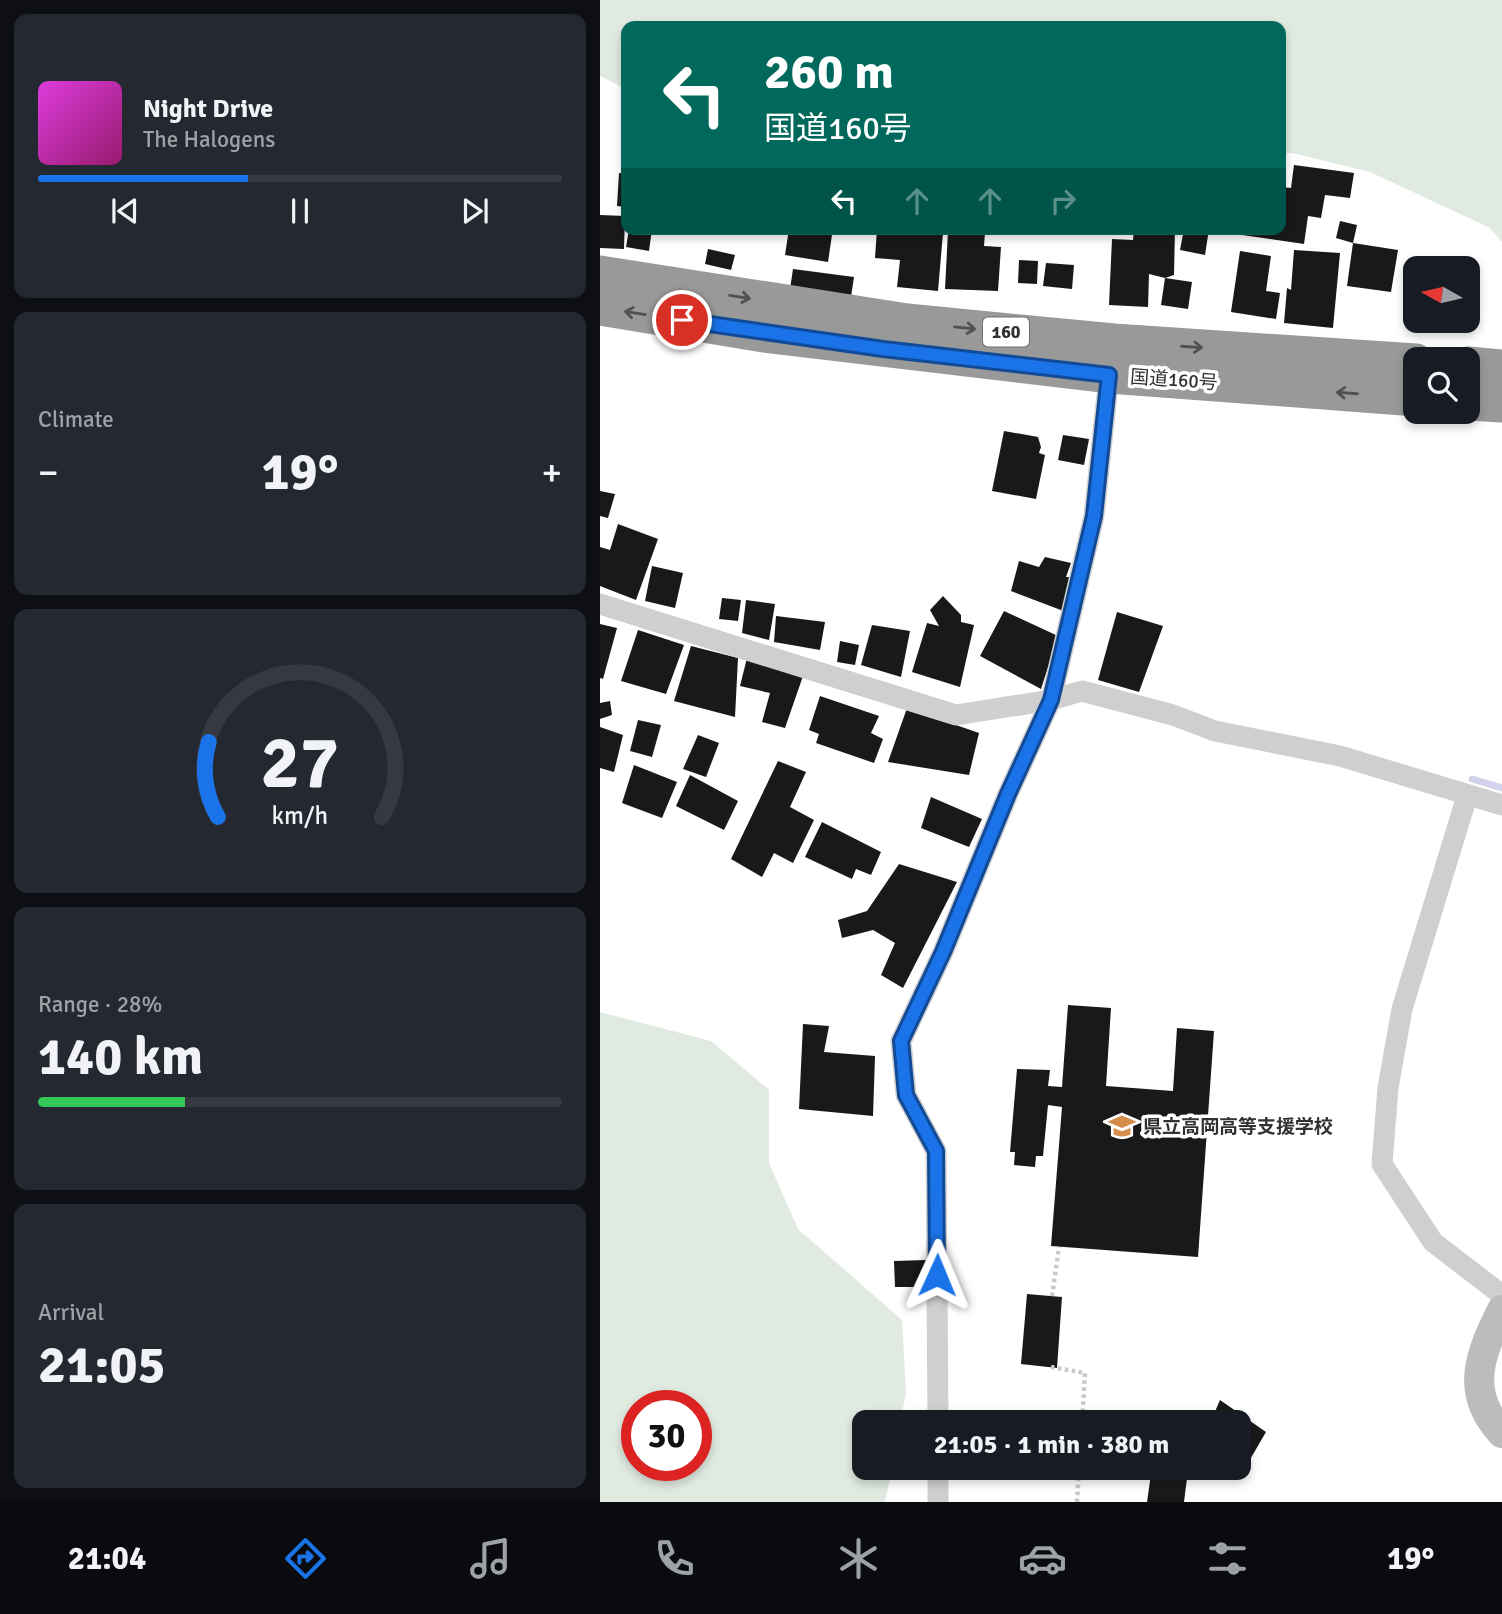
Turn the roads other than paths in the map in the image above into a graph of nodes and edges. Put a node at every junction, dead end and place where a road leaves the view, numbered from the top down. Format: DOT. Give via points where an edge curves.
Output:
graph roads {
  1 [pos="600,274"];
  2 [pos="600,307"];
  3 [pos="1403,361"];
  4 [pos="1480,366"];
  5 [pos="1502,368"];
  6 [pos="1109,375"];
  7 [pos="1403,397"];
  8 [pos="1480,403"];
  9 [pos="1502,404"];
  10 [pos="600,604"];
  11 [pos="1051,700"];
  12 [pos="1467,796"];
  13 [pos="1502,805"];
  14 [pos="1502,1295"];
  15 [pos="1502,1310"];
  16 [pos="938,1410"];
  17 [pos="1502,1433"];
  18 [pos="938,1480"];
  19 [pos="938,1502"];
  1 -- 3 [label="highway, 国道160号 / 160, one-way" via="907,322 1114,342"];
  6 -- 2 [label="highway, 国道160号 / 160, one-way" via="777,335"];
  4 -- 5 [label="highway"];
  7 -- 6 [label="highway, 国道160号 / 160, one-way"];
  6 -- 11 [label="street" via="1094,516"];
  8 -- 9 [label="highway"];
  10 -- 11 [label="street" via="956,715"];
  11 -- 12 [label="street" via="1082,691 1173,715 1215,732 1340,756"];
  11 -- 16 [label="street" via="901,1041 906,1095 936,1151"];
  12 -- 13 [label="street"];
  12 -- 14 [label="street" via="1402,1009 1388,1088 1382,1164 1433,1242"];
  15 -- 17 [label="street" via="1483,1348 1478,1390 1489,1419"];
  18 -- 19 [label="street"];
}
